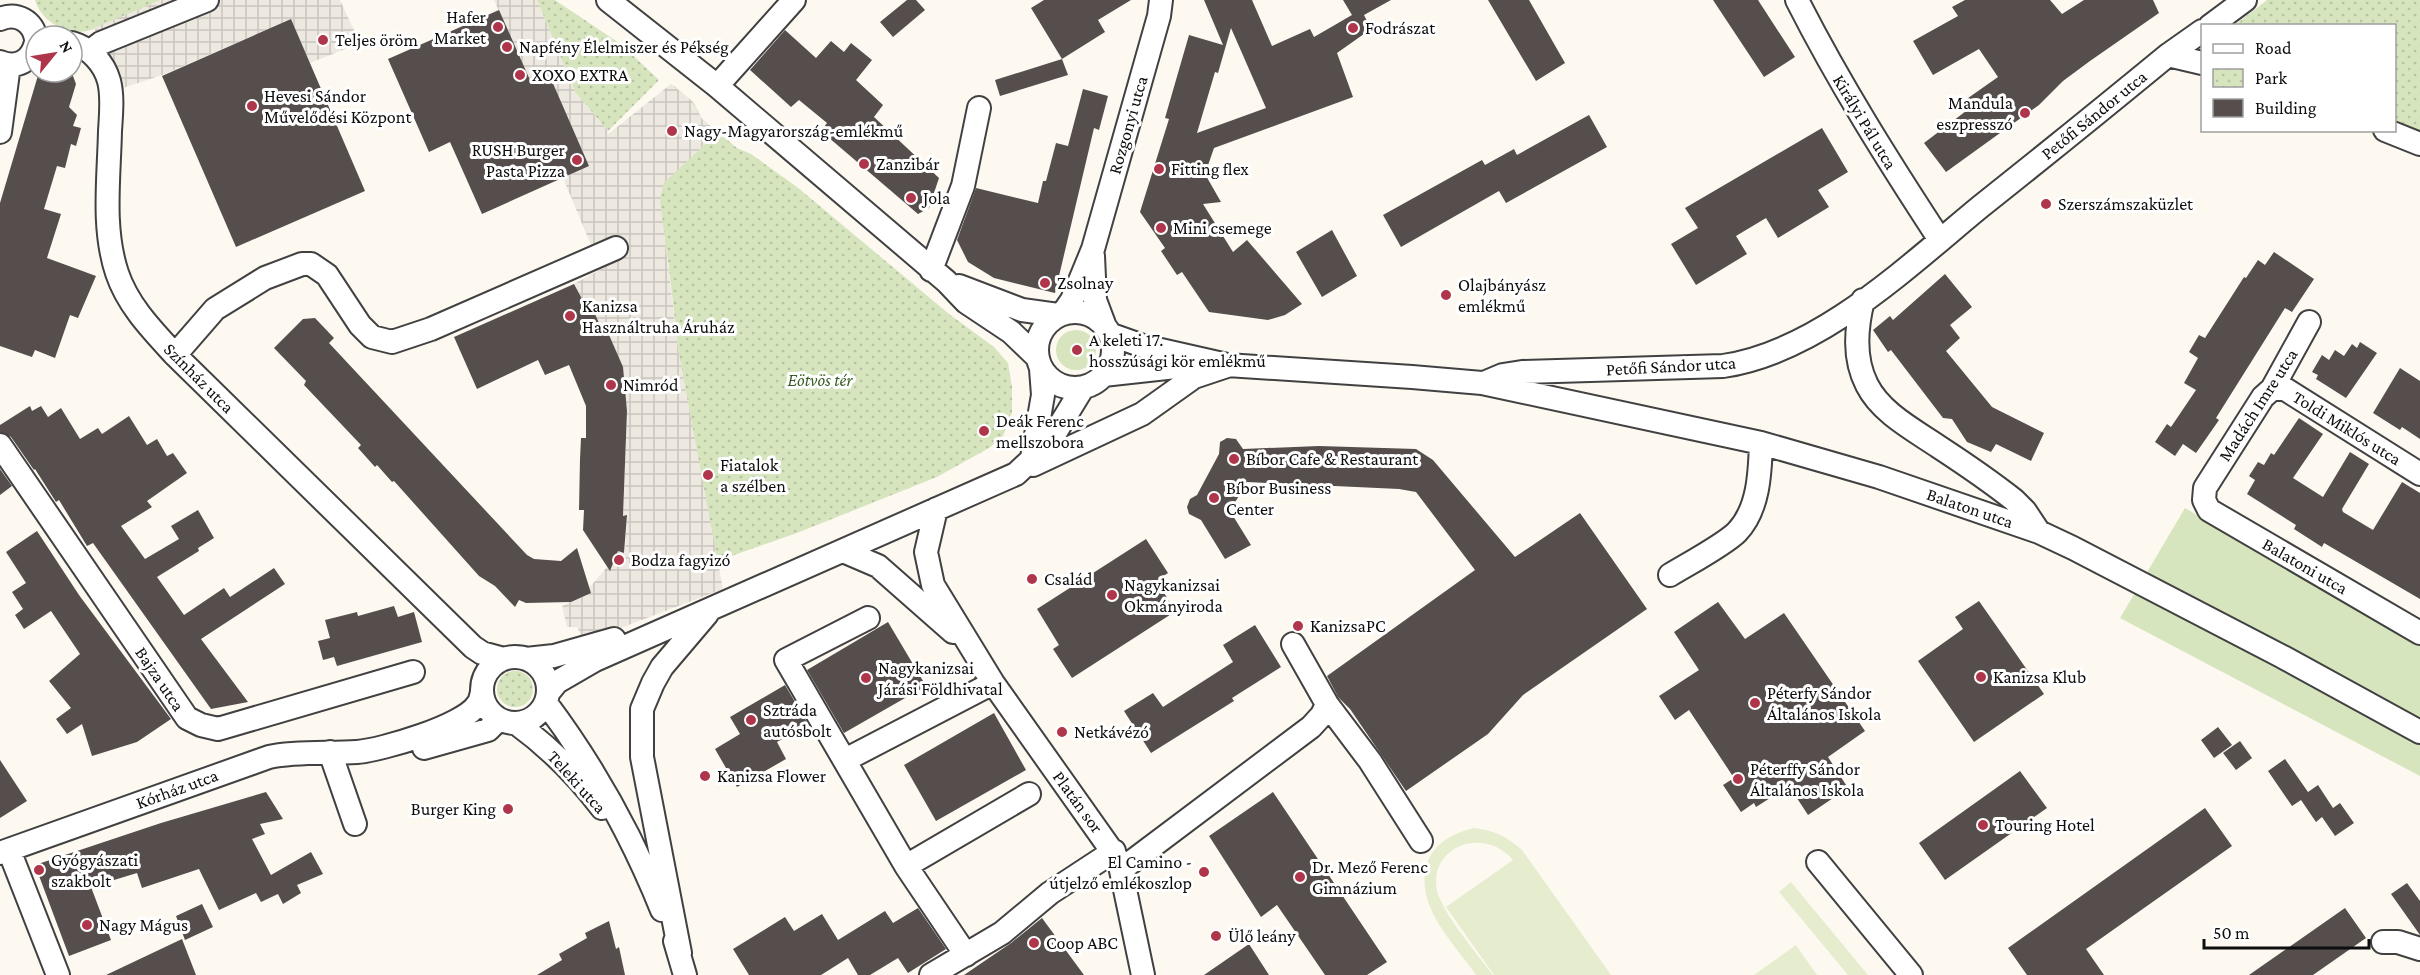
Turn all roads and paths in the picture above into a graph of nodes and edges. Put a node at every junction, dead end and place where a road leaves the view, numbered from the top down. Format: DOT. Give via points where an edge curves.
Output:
graph roads {
  1 [pos="207,0"];
  2 [pos="608,0"];
  3 [pos="794,0"];
  4 [pos="1161,0"];
  5 [pos="1797,0"];
  6 [pos="2245,0"];
  7 [pos="9,12"];
  8 [pos="30,24"];
  9 [pos="2213,24"];
  10 [pos="2201,32"];
  11 [pos="84,50"];
  12 [pos="2168,55"];
  13 [pos="96,57"];
  14 [pos="24,61"];
  15 [pos="5,63"];
  16 [pos="2201,63"];
  17 [pos="717,86"];
  18 [pos="979,108"];
  19 [pos="0,132"];
  20 [pos="2390,132"];
  21 [pos="2420,144"];
  22 [pos="1940,240"];
  23 [pos="616,248"];
  24 [pos="1093,249"];
  25 [pos="939,276"];
  26 [pos="1863,300"];
  27 [pos="1061,314"];
  28 [pos="2309,322"];
  29 [pos="1108,329"];
  30 [pos="175,356"];
  31 [pos="1039,363"];
  32 [pos="1220,364"];
  33 [pos="1103,375"];
  34 [pos="1482,383"];
  35 [pos="1082,389"];
  36 [pos="2272,389"];
  37 [pos="1761,443"];
  38 [pos="0,445"];
  39 [pos="1032,458"];
  40 [pos="1016,474"];
  41 [pos="2420,474"];
  42 [pos="2205,488"];
  43 [pos="936,509"];
  44 [pos="2039,532"];
  45 [pos="843,551"];
  46 [pos="1670,575"];
  47 [pos="710,610"];
  48 [pos="868,618"];
  49 [pos="2420,633"];
  50 [pos="1293,644"];
  51 [pos="473,647"];
  52 [pos="970,648"];
  53 [pos="515,659"];
  54 [pos="412,672"];
  55 [pos="993,683"];
  56 [pos="483,685"];
  57 [pos="547,698"];
  58 [pos="1327,704"];
  59 [pos="507,721"];
  60 [pos="2420,732"];
  61 [pos="330,752"];
  62 [pos="359,752"];
  63 [pos="845,760"];
  64 [pos="1029,794"];
  65 [pos="355,824"];
  66 [pos="1421,841"];
  67 [pos="632,847"];
  68 [pos="4,852"];
  69 [pos="1118,860"];
  70 [pos="1818,862"];
  71 [pos="906,866"];
  72 [pos="2383,942"];
  73 [pos="2420,949"];
  74 [pos="966,955"];
  75 [pos="682,964"];
  76 [pos="1905,967"];
  77 [pos="58,975"];
  78 [pos="931,975"];
  79 [pos="1143,975"];
  1 -- 13 [label="street" via="101,43"];
  2 -- 17 [label="street"];
  3 -- 17 [label="street"];
  4 -- 24 [label="street, Rozgonyi utca"];
  5 -- 22 [label="street, Királyi Pál utca" via="1871,134"];
  6 -- 9 [label="street"];
  7 -- 8 [label="street"];
  10 -- 12 [label="street, Petőfi Sándor utca"];
  11 -- 13 [label="street"];
  12 -- 16 [label="street"];
  12 -- 22 [label="street, Petőfi Sándor utca"];
  13 -- 30 [label="street, Színház utca" via="109,81 108,227 117,274 141,317"];
  14 -- 15 [label="street"];
  15 -- 19 [label="street"];
  17 -- 25 [label="street"];
  18 -- 25 [label="street"];
  20 -- 21 [label="street"];
  22 -- 26 [label="street, Petőfi Sándor utca"];
  23 -- 30 [label="street" via="431,329 392,342 372,337 360,326 327,274 311,264 302,264 266,278 215,309"];
  24 -- 27 [label="street, Rozgonyi utca" via="1072,300"];
  24 -- 29 [label="street, Rozgonyi utca" via="1095,300"];
  25 -- 27 [label="street" via="1022,310"];
  25 -- 31 [label="street" via="966,302 1011,332"];
  26 -- 34 [label="street, Petőfi Sándor utca" via="1805,338 1741,363 1522,372"];
  26 -- 44 [label="street" via="1857,351 1862,374 1876,399 1894,416 2014,500"];
  27 -- 29 [label="street" via="1085,313"];
  27 -- 31 [label="street" via="1043,332"];
  28 -- 36 [label="street, Madách Imre utca"];
  29 -- 32 [label="street, Petőfi Sándor utca" via="1143,346"];
  29 -- 33 [label="street" via="1113,354"];
  30 -- 51 [label="street, Színház utca"];
  31 -- 35 [label="street" via="1054,383"];
  31 -- 39 [label="street" via="1044,395"];
  32 -- 33 [label="street, Petőfi Sándor utca"];
  32 -- 34 [label="street, Petőfi Sándor utca"];
  32 -- 40 [label="street" via="1194,377 1142,414"];
  33 -- 35 [label="street"];
  34 -- 37 [label="street, Balaton utca"];
  35 -- 39 [label="street" via="1048,443"];
  36 -- 41 [label="street, Toldi Miklós utca" via="2285,389"];
  36 -- 42 [label="street, Madách Imre utca"];
  37 -- 44 [label="street, Balaton utca" via="1879,477"];
  37 -- 46 [label="street" via="1760,477 1749,515 1737,532"];
  38 -- 54 [label="street, Bajza utca" via="187,718 194,722 218,729"];
  39 -- 40 [label="street"];
  40 -- 43 [label="street"];
  42 -- 49 [label="street, Balatoni utca" via="2204,500 2209,510"];
  43 -- 45 [label="street"];
  43 -- 52 [label="street, Platán sor" via="926,552 933,585"];
  44 -- 60 [label="street, Balaton utca"];
  45 -- 47 [label="street"];
  45 -- 52 [label="street, Platán sor" via="878,566"];
  47 -- 53 [label="street" via="567,653"];
  47 -- 57 [label="street" via="578,669 557,682"];
  47 -- 75 [label="street" via="662,667 642,709 642,757"];
  48 -- 63 [label="street" via="786,660"];
  50 -- 58 [label="street"];
  51 -- 53 [label="street, Színház utca" via="482,653"];
  51 -- 56 [label="street, Színház utca"];
  52 -- 55 [label="street, Platán sor"];
  53 -- 56 [label="street" via="496,663"];
  53 -- 57 [label="street" via="536,664 543,672 548,682"];
  55 -- 63 [label="street"];
  55 -- 69 [label="street, Platán sor"];
  56 -- 59 [label="street" via="485,703"];
  56 -- 62 [label="street, Kórház utca" via="477,706 445,727"];
  57 -- 59 [label="street" via="534,718"];
  57 -- 67 [label="street, Teleki utca" via="597,774"];
  58 -- 66 [label="street" via="1370,761"];
  58 -- 69 [label="street" via="1311,728"];
  59 -- 62 [label="street, Kórház utca" via="394,757 380,759"];
  59 -- 67 [label="street, Teleki utca" via="539,740 583,782"];
  61 -- 62 [label="street, Kórház utca"];
  61 -- 65 [label="street"];
  61 -- 68 [label="street, Kórház utca" via="286,753 261,759"];
  63 -- 71 [label="street"];
  64 -- 71 [label="street"];
  67 -- 75 [label="street, Teleki utca" via="657,897"];
  68 -- 77 [label="street"];
  69 -- 74 [label="street" via="1050,893 1002,933"];
  69 -- 79 [label="street, Platán sor"];
  70 -- 76 [label="street"];
  71 -- 74 [label="street"];
  72 -- 73 [label="street"];
  74 -- 78 [label="street"];
}
